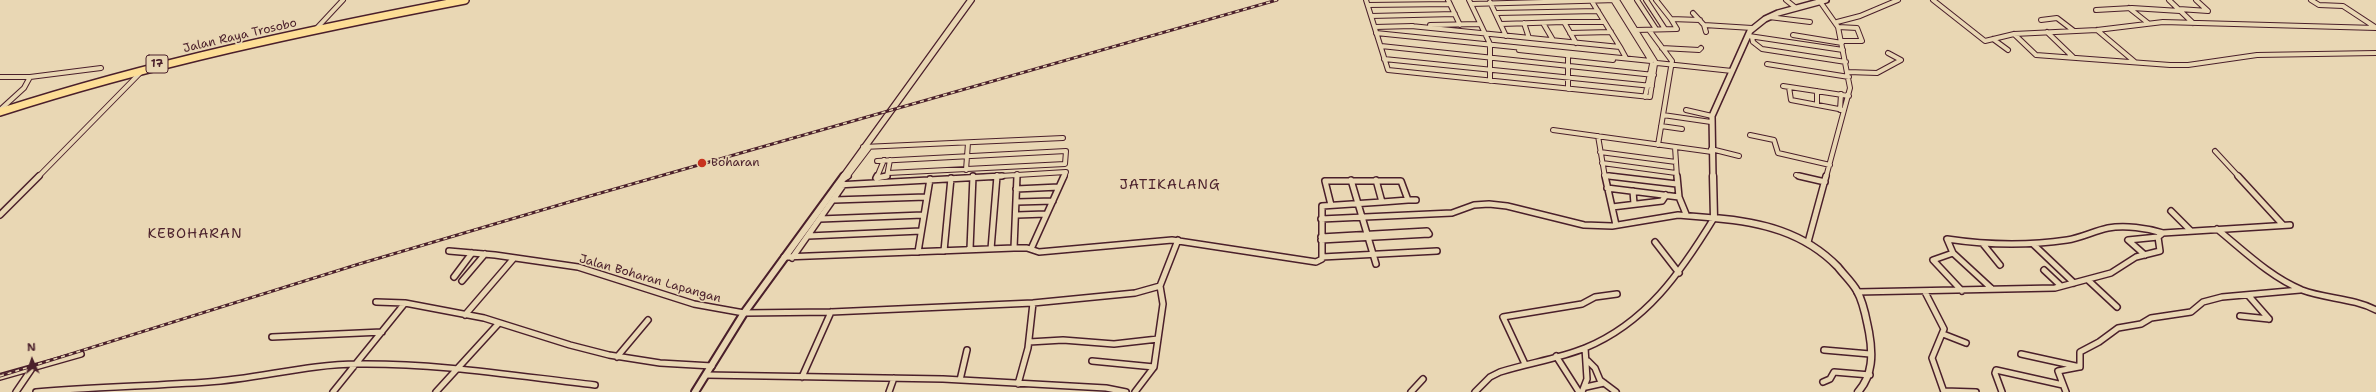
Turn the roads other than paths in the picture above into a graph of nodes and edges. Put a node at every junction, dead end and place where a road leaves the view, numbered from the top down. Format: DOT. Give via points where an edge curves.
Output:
graph roads {
  1 [pos="343,0"];
  2 [pos="452,0"];
  3 [pos="466,0"];
  4 [pos="971,0"];
  5 [pos="1366,0"];
  6 [pos="1615,0"];
  7 [pos="1637,0"];
  8 [pos="1646,0"];
  9 [pos="1656,0"];
  10 [pos="1786,0"];
  11 [pos="1826,0"];
  12 [pos="1898,0"];
  13 [pos="1933,0"];
  14 [pos="2169,0"];
  15 [pos="2196,0"];
  16 [pos="2311,0"];
  17 [pos="1592,1"];
  18 [pos="1820,1"];
  19 [pos="1449,2"];
  20 [pos="1470,2"];
  21 [pos="1490,2"];
  22 [pos="1368,5"];
  23 [pos="1796,8"];
  24 [pos="2129,8"];
  25 [pos="2096,10"];
  26 [pos="2180,10"];
  27 [pos="1598,11"];
  28 [pos="1497,13"];
  29 [pos="1693,13"];
  30 [pos="1455,14"];
  31 [pos="1371,16"];
  32 [pos="1769,17"];
  33 [pos="1671,19"];
  34 [pos="1853,19"];
  35 [pos="1700,20"];
  36 [pos="2041,20"];
  37 [pos="1564,22"];
  38 [pos="1604,22"];
  39 [pos="1810,22"];
  40 [pos="1524,23"];
  41 [pos="1543,23"];
  42 [pos="2148,23"];
  43 [pos="2193,23"];
  44 [pos="1480,24"];
  45 [pos="1501,24"];
  46 [pos="1838,24"];
  47 [pos="1460,25"];
  48 [pos="1704,25"];
  49 [pos="1411,26"];
  50 [pos="1375,27"];
  51 [pos="1752,28"];
  52 [pos="1857,28"];
  53 [pos="2376,28"];
  54 [pos="315,29"];
  55 [pos="1656,29"];
  56 [pos="1665,29"];
  57 [pos="1636,30"];
  58 [pos="1649,30"];
  59 [pos="2097,30"];
  60 [pos="2074,31"];
  61 [pos="1611,32"];
  62 [pos="1706,32"];
  63 [pos="2047,32"];
  64 [pos="1570,33"];
  65 [pos="1485,34"];
  66 [pos="2014,34"];
  67 [pos="1377,35"];
  68 [pos="1793,35"];
  69 [pos="1506,36"];
  70 [pos="1750,36"];
  71 [pos="1529,38"];
  72 [pos="1993,39"];
  73 [pos="1553,40"];
  74 [pos="1841,42"];
  75 [pos="1576,43"];
  76 [pos="1381,46"];
  77 [pos="1490,46"];
  78 [pos="1620,47"];
  79 [pos="1662,48"];
  80 [pos="1701,48"];
  81 [pos="1843,50"];
  82 [pos="2008,50"];
  83 [pos="1888,53"];
  84 [pos="2376,53"];
  85 [pos="1568,55"];
  86 [pos="2073,57"];
  87 [pos="1491,58"];
  88 [pos="1626,58"];
  89 [pos="1384,59"];
  90 [pos="1653,62"];
  91 [pos="1846,62"];
  92 [pos="2136,62"];
  93 [pos="1671,64"];
  94 [pos="1767,64"];
  95 [pos="1568,66"];
  96 [pos="101,68"];
  97 [pos="1490,70"];
  98 [pos="142,72"];
  99 [pos="1732,72"];
  100 [pos="1848,72"];
  101 [pos="0,77"];
  102 [pos="30,77"];
  103 [pos="1651,77"];
  104 [pos="1849,77"];
  105 [pos="1568,78"];
  106 [pos="1490,81"];
  107 [pos="1647,86"];
  108 [pos="1652,86"];
  109 [pos="1783,86"];
  110 [pos="1789,87"];
  111 [pos="1568,89"];
  112 [pos="1817,91"];
  113 [pos="1841,94"];
  114 [pos="1849,96"];
  115 [pos="1645,97"];
  116 [pos="1817,105"];
  117 [pos="0,110"];
  118 [pos="1686,110"];
  119 [pos="1842,110"];
  120 [pos="1663,115"];
  121 [pos="1712,116"];
  122 [pos="1712,122"];
  123 [pos="1661,126"];
  124 [pos="1682,129"];
  125 [pos="1553,130"];
  126 [pos="1750,135"];
  127 [pos="1598,136"];
  128 [pos="1063,138"];
  129 [pos="968,143"];
  130 [pos="1658,145"];
  131 [pos="1675,147"];
  132 [pos="866,148"];
  133 [pos="1712,150"];
  134 [pos="2215,151"];
  135 [pos="1600,152"];
  136 [pos="967,156"];
  137 [pos="1739,156"];
  138 [pos="884,160"];
  139 [pos="890,160"];
  140 [pos="877,161"];
  141 [pos="1676,162"];
  142 [pos="1602,163"];
  143 [pos="1830,165"];
  144 [pos="966,170"];
  145 [pos="1676,173"];
  146 [pos="888,174"];
  147 [pos="1017,174"];
  148 [pos="997,175"];
  149 [pos="1604,175"];
  150 [pos="1796,175"];
  151 [pos="973,176"];
  152 [pos="950,178"];
  153 [pos="930,179"];
  154 [pos="1351,180"];
  155 [pos="1376,180"];
  156 [pos="1825,182"];
  157 [pos="840,183"];
  158 [pos="1677,184"];
  159 [pos="1060,187"];
  160 [pos="1607,188"];
  161 [pos="1016,189"];
  162 [pos="1633,191"];
  163 [pos="1666,195"];
  164 [pos="926,197"];
  165 [pos="1679,197"];
  166 [pos="834,200"];
  167 [pos="1053,200"];
  168 [pos="1408,200"];
  169 [pos="1416,200"];
  170 [pos="1017,202"];
  171 [pos="1356,202"];
  172 [pos="1382,202"];
  173 [pos="1634,204"];
  174 [pos="1331,205"];
  175 [pos="1612,207"];
  176 [pos="2171,211"];
  177 [pos="1046,214"];
  178 [pos="1686,214"];
  179 [pos="0,215"];
  180 [pos="923,215"];
  181 [pos="1017,215"];
  182 [pos="1360,218"];
  183 [pos="1714,218"];
  184 [pos="820,219"];
  185 [pos="1321,219"];
  186 [pos="1616,225"];
  187 [pos="2217,229"];
  188 [pos="921,231"];
  189 [pos="2191,231"];
  190 [pos="2163,233"];
  191 [pos="1366,235"];
  192 [pos="808,236"];
  193 [pos="2158,237"];
  194 [pos="1321,238"];
  195 [pos="1178,240"];
  196 [pos="1655,242"];
  197 [pos="1808,242"];
  198 [pos="1983,244"];
  199 [pos="2033,244"];
  200 [pos="1014,248"];
  201 [pos="991,249"];
  202 [pos="1031,249"];
  203 [pos="970,250"];
  204 [pos="944,251"];
  205 [pos="452,252"];
  206 [pos="918,252"];
  207 [pos="1437,252"];
  208 [pos="472,253"];
  209 [pos="1953,253"];
  210 [pos="485,254"];
  211 [pos="1372,254"];
  212 [pos="2145,255"];
  213 [pos="784,257"];
  214 [pos="1322,257"];
  215 [pos="514,258"];
  216 [pos="792,258"];
  217 [pos="1376,264"];
  218 [pos="2000,264"];
  219 [pos="2044,270"];
  220 [pos="1679,273"];
  221 [pos="454,278"];
  222 [pos="2088,280"];
  223 [pos="462,281"];
  224 [pos="2074,283"];
  225 [pos="1160,286"];
  226 [pos="2061,286"];
  227 [pos="1991,288"];
  228 [pos="1962,290"];
  229 [pos="2300,290"];
  230 [pos="1860,292"];
  231 [pos="1925,292"];
  232 [pos="1617,294"];
  233 [pos="2248,295"];
  234 [pos="376,302"];
  235 [pos="1033,303"];
  236 [pos="405,304"];
  237 [pos="2117,307"];
  238 [pos="2376,310"];
  239 [pos="831,312"];
  240 [pos="744,313"];
  241 [pos="464,315"];
  242 [pos="2240,316"];
  243 [pos="648,320"];
  244 [pos="499,323"];
  245 [pos="382,332"];
  246 [pos="1943,334"];
  247 [pos="272,337"];
  248 [pos="1158,339"];
  249 [pos="1029,342"];
  250 [pos="1966,343"];
  251 [pos="1585,348"];
  252 [pos="967,350"];
  253 [pos="1824,350"];
  254 [pos="81,354"];
  255 [pos="1870,354"];
  256 [pos="2021,354"];
  257 [pos="1556,356"];
  258 [pos="617,357"];
  259 [pos="1092,361"];
  260 [pos="1588,361"];
  261 [pos="356,364"];
  262 [pos="1525,364"];
  263 [pos="712,366"];
  264 [pos="33,367"];
  265 [pos="1154,367"];
  266 [pos="2080,367"];
  267 [pos="456,369"];
  268 [pos="706,375"];
  269 [pos="1870,375"];
  270 [pos="0,377"];
  271 [pos="802,377"];
  272 [pos="894,378"];
  273 [pos="960,380"];
  274 [pos="1423,380"];
  275 [pos="1823,382"];
  276 [pos="1604,383"];
  277 [pos="1018,384"];
  278 [pos="595,385"];
  279 [pos="2062,385"];
  280 [pos="1582,390"];
  281 [pos="16,392"];
  282 [pos="36,392"];
  283 [pos="334,392"];
  284 [pos="436,392"];
  285 [pos="694,392"];
  286 [pos="889,392"];
  287 [pos="1117,392"];
  288 [pos="1126,392"];
  289 [pos="1135,392"];
  290 [pos="1411,392"];
  291 [pos="1475,392"];
  292 [pos="1616,392"];
  293 [pos="1858,392"];
  294 [pos="1944,392"];
  295 [pos="1976,392"];
  296 [pos="2002,392"];
  297 [pos="2066,392"];
  1 -- 54 [label="street"];
  2 -- 54 [label="highway, Jalan Raya Trosobo / 17"];
  3 -- 54 [label="highway, Jalan Raya Trosobo / 17"];
  4 -- 132 [label="main road"];
  5 -- 22 [label="street"];
  6 -- 17 [label="street"];
  6 -- 57 [label="street"];
  6 -- 90 [label="street"];
  7 -- 55 [label="street"];
  8 -- 56 [label="street"];
  9 -- 33 [label="street"];
  10 -- 23 [label="street"];
  11 -- 18 [label="street"];
  12 -- 34 [label="street"];
  13 -- 72 [label="street" via="1985,41"];
  14 -- 26 [label="street"];
  15 -- 26 [label="street" via="2208,11"];
  16 -- 53 [label="street" via="2319,5 2343,6"];
  17 -- 21 [label="street"];
  17 -- 27 [label="street"];
  18 -- 23 [label="street"];
  18 -- 46 [label="street"];
  19 -- 22 [label="street"];
  19 -- 30 [label="street"];
  20 -- 21 [label="street"];
  20 -- 44 [label="street"];
  21 -- 28 [label="street"];
  22 -- 31 [label="street"];
  23 -- 32 [label="street"];
  24 -- 25 [label="street"];
  24 -- 26 [label="street"];
  24 -- 42 [label="street"];
  26 -- 43 [label="street"];
  27 -- 28 [label="street"];
  27 -- 38 [label="street"];
  28 -- 45 [label="street"];
  29 -- 35 [label="street"];
  30 -- 31 [label="street"];
  30 -- 47 [label="street"];
  31 -- 50 [label="street"];
  32 -- 39 [label="street"];
  32 -- 51 [label="street"];
  33 -- 35 [label="street"];
  33 -- 56 [label="street" via="1677,28"];
  34 -- 46 [label="street"];
  34 -- 52 [label="street"];
  35 -- 48 [label="street"];
  36 -- 60 [label="street" via="2058,19"];
  37 -- 38 [label="street"];
  37 -- 41 [label="street"];
  37 -- 64 [label="street"];
  38 -- 61 [label="street"];
  40 -- 41 [label="street"];
  40 -- 45 [label="street"];
  40 -- 71 [label="street"];
  41 -- 73 [label="street"];
  42 -- 43 [label="street"];
  42 -- 59 [label="street"];
  43 -- 53 [label="street"];
  44 -- 47 [label="street"];
  44 -- 65 [label="street"];
  45 -- 69 [label="street"];
  46 -- 52 [label="street"];
  46 -- 74 [label="street"];
  47 -- 49 [label="street"];
  48 -- 51 [label="street"];
  48 -- 62 [label="street"];
  49 -- 50 [label="street"];
  49 -- 65 [label="street"];
  50 -- 67 [label="street"];
  51 -- 70 [label="street"];
  52 -- 74 [label="street" via="1861,42"];
  54 -- 98 [label="highway, Jalan Raya Trosobo / 17"];
  54 -- 117 [label="highway, Jalan Raya Trosobo / 17" via="97,79"];
  55 -- 56 [label="street"];
  55 -- 58 [label="street"];
  57 -- 58 [label="street"];
  57 -- 90 [label="street"];
  58 -- 79 [label="street"];
  59 -- 60 [label="street"];
  59 -- 92 [label="street"];
  60 -- 63 [label="street"];
  61 -- 64 [label="street"];
  61 -- 78 [label="street"];
  63 -- 66 [label="street"];
  63 -- 86 [label="street"];
  64 -- 75 [label="street"];
  65 -- 69 [label="street"];
  65 -- 77 [label="street"];
  66 -- 72 [label="street"];
  66 -- 86 [label="street" via="2036,55"];
  67 -- 76 [label="street"];
  67 -- 77 [label="street"];
  68 -- 74 [label="street"];
  69 -- 71 [label="street"];
  70 -- 81 [label="street"];
  70 -- 91 [label="street" via="1760,50"];
  70 -- 99 [label="street"];
  71 -- 73 [label="street"];
  72 -- 82 [label="street"];
  73 -- 75 [label="street"];
  74 -- 81 [label="street"];
  75 -- 78 [label="street"];
  76 -- 87 [label="street"];
  76 -- 89 [label="street"];
  77 -- 85 [label="street"];
  77 -- 87 [label="street"];
  77 -- 88 [label="street"];
  78 -- 88 [label="street"];
  79 -- 80 [label="street"];
  79 -- 93 [label="street" via="1671,57"];
  81 -- 91 [label="street"];
  83 -- 100 [label="street" via="1901,60 1877,73"];
  84 -- 92 [label="street" via="2257,55 2182,66"];
  85 -- 90 [label="street"];
  85 -- 95 [label="street"];
  86 -- 92 [label="street"];
  87 -- 95 [label="street"];
  87 -- 97 [label="street"];
  88 -- 90 [label="street"];
  89 -- 97 [label="street"];
  89 -- 106 [label="street" via="1387,70"];
  90 -- 93 [label="street"];
  90 -- 103 [label="street"];
  91 -- 100 [label="street"];
  93 -- 99 [label="street"];
  93 -- 120 [label="street"];
  94 -- 104 [label="street"];
  95 -- 103 [label="street"];
  95 -- 105 [label="street"];
  96 -- 102 [label="street"];
  97 -- 105 [label="street"];
  97 -- 106 [label="street"];
  98 -- 117 [label="highway, Jalan Raya Trosobo / 17"];
  98 -- 179 [label="street"];
  99 -- 121 [label="street"];
  100 -- 104 [label="street"];
  101 -- 102 [label="street"];
  102 -- 117 [label="street" via="24,88"];
  103 -- 107 [label="street"];
  103 -- 108 [label="street"];
  104 -- 114 [label="street"];
  105 -- 107 [label="street"];
  105 -- 111 [label="street"];
  106 -- 111 [label="street"];
  107 -- 108 [label="street"];
  107 -- 115 [label="street"];
  108 -- 115 [label="street" via="1651,97"];
  109 -- 110 [label="street"];
  110 -- 112 [label="street"];
  110 -- 116 [label="street" via="1791,100"];
  111 -- 115 [label="street"];
  112 -- 113 [label="street"];
  112 -- 116 [label="street"];
  113 -- 114 [label="street"];
  113 -- 119 [label="street"];
  114 -- 119 [label="street"];
  116 -- 119 [label="street"];
  118 -- 121 [label="street"];
  119 -- 143 [label="street"];
  120 -- 122 [label="street"];
  120 -- 123 [label="street"];
  121 -- 122 [label="street"];
  122 -- 133 [label="street"];
  123 -- 124 [label="street"];
  123 -- 130 [label="street"];
  125 -- 127 [label="street"];
  126 -- 143 [label="street" via="1774,140 1778,153"];
  127 -- 130 [label="street"];
  127 -- 135 [label="street"];
  128 -- 129 [label="street"];
  129 -- 132 [label="street"];
  129 -- 136 [label="street"];
  130 -- 131 [label="street"];
  131 -- 133 [label="street"];
  131 -- 141 [label="street"];
  132 -- 157 [label="main road"];
  133 -- 137 [label="street"];
  133 -- 183 [label="street"];
  134 -- 187 [label="street" via="2286,225"];
  135 -- 141 [label="street"];
  135 -- 142 [label="street"];
  136 -- 139 [label="street"];
  136 -- 144 [label="street"];
  136 -- 144 [label="street" via="1065,151 1066,163"];
  138 -- 139 [label="street"];
  138 -- 140 [label="street"];
  138 -- 146 [label="street" via="875,176 884,178"];
  139 -- 146 [label="street"];
  141 -- 145 [label="street"];
  142 -- 145 [label="street"];
  142 -- 149 [label="street"];
  143 -- 156 [label="street"];
  144 -- 146 [label="street"];
  145 -- 158 [label="street"];
  147 -- 148 [label="street"];
  147 -- 159 [label="street" via="1066,172"];
  147 -- 161 [label="street"];
  148 -- 151 [label="street"];
  148 -- 201 [label="street"];
  149 -- 158 [label="street"];
  149 -- 160 [label="street"];
  150 -- 156 [label="street"];
  151 -- 152 [label="street"];
  151 -- 203 [label="street"];
  152 -- 153 [label="street"];
  152 -- 204 [label="street"];
  153 -- 157 [label="street"];
  153 -- 164 [label="street"];
  154 -- 155 [label="street"];
  154 -- 171 [label="street"];
  154 -- 174 [label="street" via="1325,181"];
  155 -- 168 [label="street" via="1401,181"];
  155 -- 172 [label="street"];
  156 -- 197 [label="street"];
  157 -- 166 [label="street"];
  157 -- 213 [label="main road"];
  158 -- 165 [label="street"];
  159 -- 161 [label="street"];
  159 -- 167 [label="street"];
  160 -- 162 [label="street"];
  160 -- 175 [label="street"];
  161 -- 170 [label="street"];
  162 -- 163 [label="street"];
  162 -- 173 [label="street"];
  163 -- 165 [label="street"];
  163 -- 173 [label="street" via="1662,201"];
  164 -- 166 [label="street"];
  164 -- 180 [label="street"];
  165 -- 178 [label="street"];
  166 -- 184 [label="street"];
  167 -- 170 [label="street"];
  167 -- 177 [label="street"];
  168 -- 169 [label="street"];
  168 -- 172 [label="street"];
  170 -- 181 [label="street"];
  171 -- 172 [label="street"];
  171 -- 174 [label="street"];
  171 -- 182 [label="street"];
  173 -- 175 [label="street"];
  174 -- 185 [label="street" via="1322,206"];
  175 -- 186 [label="street"];
  176 -- 189 [label="street"];
  177 -- 181 [label="street"];
  177 -- 202 [label="street"];
  178 -- 183 [label="street"];
  178 -- 186 [label="street"];
  180 -- 184 [label="street"];
  180 -- 188 [label="street"];
  181 -- 200 [label="street"];
  182 -- 185 [label="street"];
  182 -- 186 [label="street" via="1452,213 1474,205 1488,204 1515,207 1584,225"];
  182 -- 191 [label="street"];
  183 -- 197 [label="street" via="1762,223"];
  183 -- 220 [label="street"];
  184 -- 192 [label="street"];
  185 -- 194 [label="street"];
  187 -- 189 [label="street"];
  187 -- 229 [label="street"];
  188 -- 192 [label="street"];
  188 -- 206 [label="street"];
  189 -- 190 [label="street"];
  190 -- 193 [label="street"];
  190 -- 199 [label="street" via="2150,229 2109,228 2069,240"];
  191 -- 191 [label="street" via="1427,231 1429,234"];
  191 -- 194 [label="street"];
  191 -- 211 [label="street"];
  192 -- 216 [label="street"];
  193 -- 212 [label="street" via="2160,251"];
  193 -- 212 [label="street" via="2128,240"];
  194 -- 214 [label="street"];
  195 -- 202 [label="street" via="1039,252"];
  195 -- 214 [label="street" via="1312,262 1319,261"];
  195 -- 225 [label="street"];
  196 -- 220 [label="street"];
  197 -- 230 [label="street" via="1820,248"];
  198 -- 199 [label="street"];
  198 -- 209 [label="street" via="1947,239"];
  198 -- 218 [label="street"];
  199 -- 224 [label="street"];
  200 -- 201 [label="street"];
  200 -- 202 [label="street"];
  201 -- 203 [label="street"];
  203 -- 204 [label="street"];
  204 -- 206 [label="street"];
  205 -- 208 [label="street, Jalan Boharan Lapangan"];
  206 -- 216 [label="street"];
  207 -- 211 [label="street"];
  208 -- 210 [label="street, Jalan Boharan Lapangan"];
  208 -- 221 [label="street"];
  209 -- 227 [label="street"];
  209 -- 228 [label="street" via="1933,260"];
  210 -- 215 [label="street, Jalan Boharan Lapangan"];
  210 -- 223 [label="street"];
  211 -- 214 [label="street"];
  211 -- 217 [label="street"];
  212 -- 222 [label="street" via="2133,259 2111,273"];
  213 -- 216 [label="street"];
  213 -- 240 [label="main road"];
  215 -- 240 [label="street, Jalan Boharan Lapangan" via="585,268 694,304"];
  215 -- 241 [label="street"];
  219 -- 226 [label="street"];
  220 -- 251 [label="street" via="1643,314"];
  222 -- 224 [label="street"];
  222 -- 237 [label="street"];
  224 -- 226 [label="street"];
  225 -- 235 [label="street, Jalan Boharan Lapangan" via="1135,293"];
  225 -- 248 [label="street" via="1163,304"];
  226 -- 227 [label="street"];
  227 -- 228 [label="street"];
  228 -- 231 [label="street"];
  229 -- 233 [label="street"];
  229 -- 238 [label="street" via="2365,305"];
  230 -- 231 [label="street"];
  230 -- 255 [label="street" via="1868,325"];
  231 -- 246 [label="street" via="1944,329"];
  232 -- 262 [label="street" via="1595,297 1582,304 1503,316"];
  233 -- 242 [label="street" via="2270,319"];
  233 -- 266 [label="street" via="2222,297 2203,302 2190,312 2151,318 2141,324 2118,328 2080,352"];
  234 -- 236 [label="street"];
  235 -- 239 [label="street, Jalan Boharan Lapangan"];
  235 -- 249 [label="street"];
  236 -- 241 [label="street"];
  236 -- 245 [label="street"];
  239 -- 240 [label="street, Jalan Boharan Lapangan"];
  239 -- 271 [label="street"];
  240 -- 263 [label="main road"];
  241 -- 244 [label="street"];
  243 -- 258 [label="street"];
  244 -- 258 [label="street" via="531,331 575,347"];
  244 -- 267 [label="street"];
  245 -- 247 [label="street"];
  245 -- 261 [label="street"];
  246 -- 250 [label="street"];
  246 -- 294 [label="street" via="1932,358"];
  248 -- 249 [label="street" via="1114,344 1063,340"];
  248 -- 265 [label="street"];
  249 -- 277 [label="street"];
  251 -- 257 [label="street"];
  251 -- 260 [label="street"];
  252 -- 273 [label="street"];
  253 -- 255 [label="street"];
  254 -- 264 [label="street"];
  255 -- 269 [label="street"];
  256 -- 266 [label="street"];
  257 -- 262 [label="street"];
  257 -- 280 [label="street"];
  258 -- 263 [label="street" via="654,363"];
  259 -- 265 [label="street"];
  260 -- 276 [label="street"];
  260 -- 280 [label="street"];
  261 -- 267 [label="street" via="418,365"];
  261 -- 282 [label="street" via="304,368 210,382 100,386"];
  261 -- 283 [label="street"];
  262 -- 291 [label="street" via="1490,377"];
  263 -- 268 [label="main road"];
  264 -- 270 [label="street"];
  264 -- 281 [label="street"];
  265 -- 289 [label="street"];
  266 -- 279 [label="street" via="2058,371"];
  267 -- 278 [label="street"];
  267 -- 284 [label="street"];
  268 -- 271 [label="street"];
  268 -- 285 [label="main road"];
  269 -- 275 [label="street" via="1834,372"];
  269 -- 293 [label="street"];
  271 -- 272 [label="street"];
  272 -- 273 [label="street"];
  272 -- 286 [label="street"];
  273 -- 277 [label="street"];
  274 -- 290 [label="street"];
  276 -- 280 [label="street"];
  276 -- 292 [label="street"];
  277 -- 287 [label="street" via="1106,388"];
  279 -- 296 [label="street" via="1996,370"];
  279 -- 297 [label="street"];
  287 -- 288 [label="street"];
  294 -- 295 [label="street"];
}
